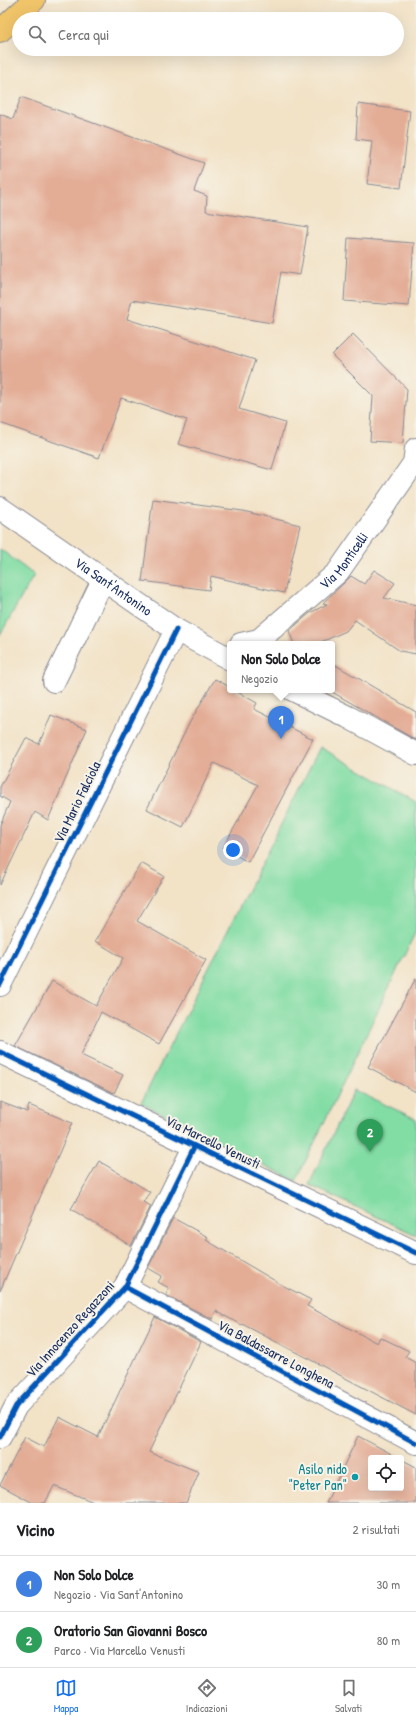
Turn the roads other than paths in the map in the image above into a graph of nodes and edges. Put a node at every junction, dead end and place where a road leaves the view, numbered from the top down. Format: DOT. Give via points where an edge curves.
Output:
graph roads {
  1 [pos="34,0"];
  2 [pos="21,12"];
  3 [pos="12,20"];
  4 [pos="0,31"];
  5 [pos="415,458"];
  6 [pos="0,508"];
  7 [pos="103,580"];
  8 [pos="176,630"];
  9 [pos="254,641"];
  10 [pos="224,652"];
  11 [pos="54,681"];
  12 [pos="299,693"];
  13 [pos="416,754"];
  14 [pos="0,985"];
  15 [pos="0,1052"];
  16 [pos="194,1147"];
  17 [pos="416,1253"];
  18 [pos="125,1286"];
  19 [pos="0,1437"];
  20 [pos="416,1443"];
  1 -- 2 [label="main road"];
  3 -- 4 [label="main road"];
  5 -- 9 [label="street, Via Monticelli" via="338,572 259,640"];
  6 -- 7 [label="street, Via Sant'Antonino"];
  7 -- 8 [label="street, Via Sant'Antonino"];
  7 -- 11 [label="street"];
  8 -- 10 [label="street, Via Sant'Antonino"];
  8 -- 14 [label="street, Via Mario Falciola"];
  12 -- 13 [label="street"];
  15 -- 16 [label="street, Via Marcello Venusti"];
  16 -- 17 [label="street, Via Marcello Venusti"];
  16 -- 18 [label="street, Via Innocenzo Regazzoni"];
  18 -- 19 [label="street, Via Innocenzo Regazzoni" via="16,1406"];
  18 -- 20 [label="street, Via Baldassarre Longhena"];
}
